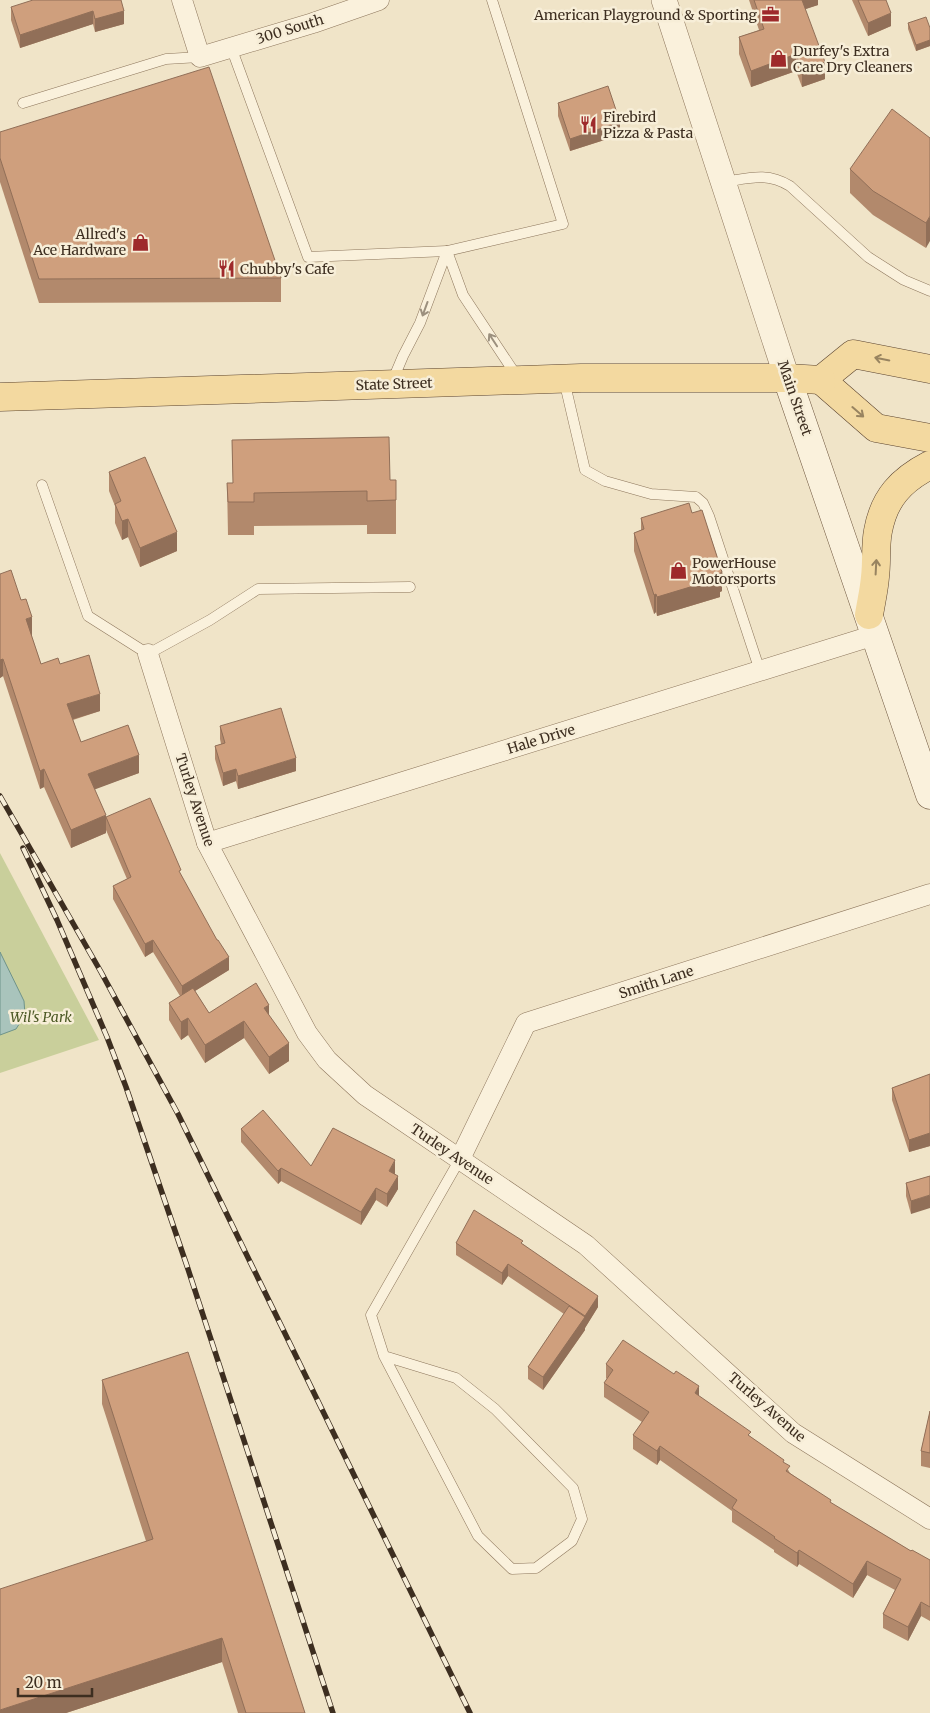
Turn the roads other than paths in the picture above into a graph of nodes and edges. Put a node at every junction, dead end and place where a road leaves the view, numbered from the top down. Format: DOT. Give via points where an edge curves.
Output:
graph roads {
  1 [pos="182,0"];
  2 [pos="379,0"];
  3 [pos="492,0"];
  4 [pos="664,0"];
  5 [pos="231,47"];
  6 [pos="200,57"];
  7 [pos="24,103"];
  8 [pos="724,182"];
  9 [pos="447,251"];
  10 [pos="930,291"];
  11 [pos="930,368"];
  12 [pos="787,378"];
  13 [pos="564,379"];
  14 [pos="822,380"];
  15 [pos="520,381"];
  16 [pos="391,384"];
  17 [pos="0,398"];
  18 [pos="930,438"];
  19 [pos="930,465"];
  20 [pos="42,485"];
  21 [pos="410,587"];
  22 [pos="872,625"];
  23 [pos="148,654"];
  24 [pos="760,671"];
  25 [pos="928,782"];
  26 [pos="207,843"];
  27 [pos="930,894"];
  28 [pos="460,1159"];
  29 [pos="384,1356"];
  30 [pos="930,1520"];
  1 -- 6 [label="street"];
  2 -- 5 [label="street, 300 South"];
  3 -- 9 [label="lane" via="563,224"];
  4 -- 8 [label="street, Main Street"];
  5 -- 6 [label="street, 300 South"];
  5 -- 9 [label="lane" via="308,258"];
  6 -- 7 [label="lane" via="166,59"];
  8 -- 10 [label="lane" via="756,177 778,179 790,186 868,257 904,280"];
  8 -- 12 [label="street, Main Street"];
  15 -- 9 [label="lane, one-way" via="463,295"];
  9 -- 16 [label="lane, one-way" via="420,323"];
  11 -- 14 [label="main road, one-way" via="853,354"];
  12 -- 13 [label="main road, State Street"];
  12 -- 14 [label="main road, State Street"];
  12 -- 22 [label="main road, Main Street"];
  13 -- 15 [label="main road, State Street"];
  13 -- 24 [label="lane" via="584,470 605,481 651,494 696,497 703,503"];
  14 -- 18 [label="main road, one-way" via="876,428"];
  15 -- 16 [label="main road, State Street"];
  16 -- 17 [label="main road, State Street"];
  22 -- 19 [label="main road, one-way" via="878,532 883,509 896,489"];
  20 -- 23 [label="lane" via="88,616"];
  21 -- 23 [label="lane" via="258,589"];
  22 -- 24 [label="street, Hale Drive"];
  22 -- 25 [label="main road, Main Street"];
  23 -- 26 [label="street, Turley Avenue"];
  24 -- 26 [label="street, Hale Drive"];
  26 -- 28 [label="street, Turley Avenue" via="307,1033 327,1060 365,1095"];
  27 -- 28 [label="street, Smith Lane" via="526,1024"];
  28 -- 29 [label="lane" via="371,1315"];
  28 -- 30 [label="street, Turley Avenue" via="586,1245 793,1433"];
  29 -- 29 [label="lane" via="478,1536 512,1569 536,1568 572,1541 582,1519 573,1488 495,1409 456,1378"];
}
